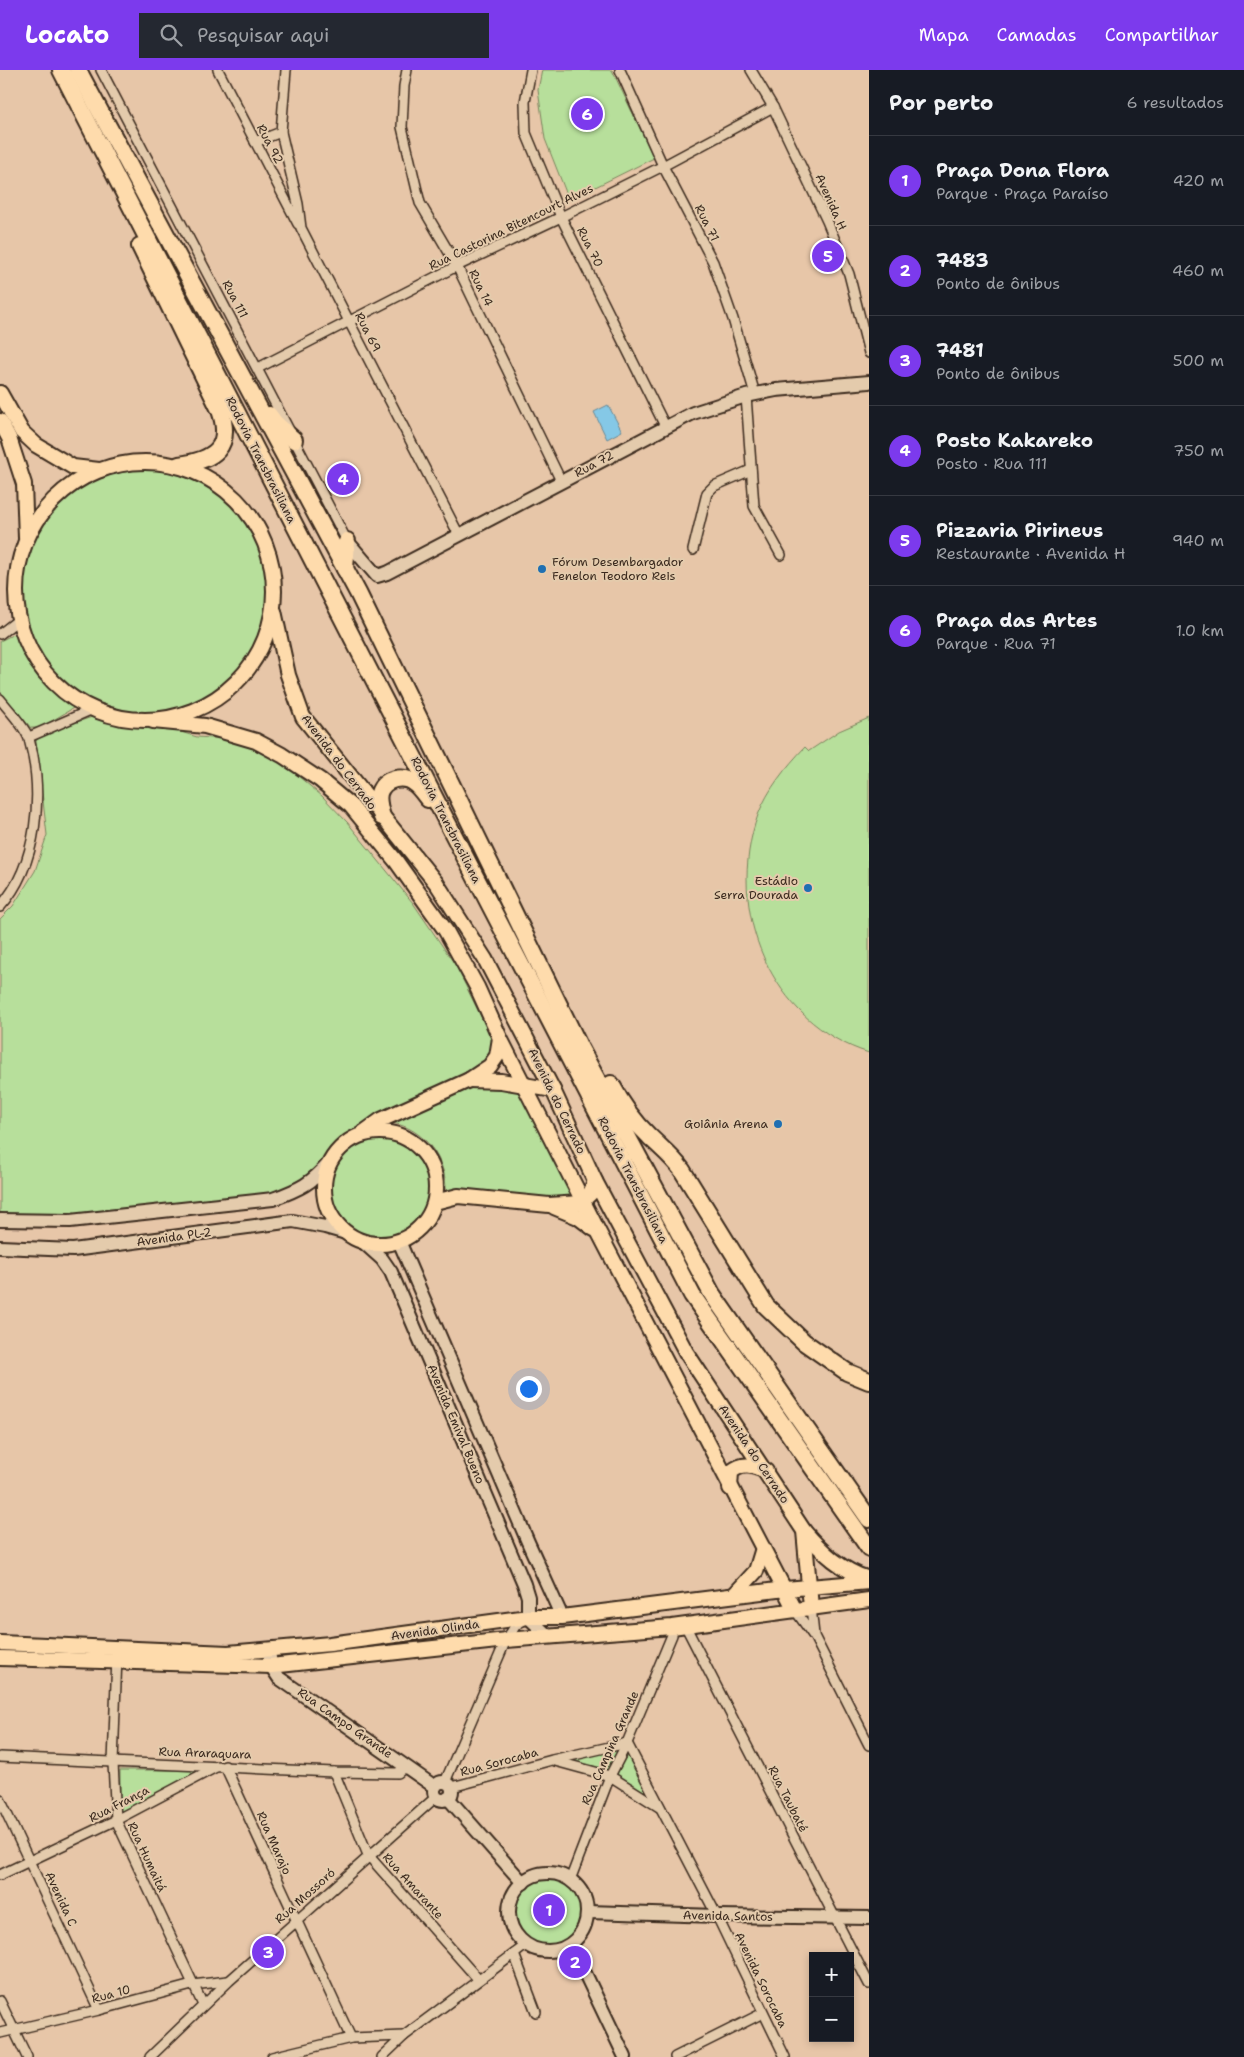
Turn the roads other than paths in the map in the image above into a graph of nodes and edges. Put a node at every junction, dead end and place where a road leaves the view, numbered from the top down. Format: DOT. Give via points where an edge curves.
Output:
graph roads {
  1 [pos="61,70"];
  2 [pos="78,70"];
  3 [pos="101,70"];
  4 [pos="218,70"];
  5 [pos="286,70"];
  6 [pos="407,70"];
  7 [pos="531,70"];
  8 [pos="620,70"];
  9 [pos="751,70"];
  10 [pos="773,107"];
  11 [pos="281,132"];
  12 [pos="255,142"];
  13 [pos="663,166"];
  14 [pos="118,180"];
  15 [pos="561,217"];
  16 [pos="301,228"];
  17 [pos="457,266"];
  18 [pos="348,322"];
  19 [pos="869,353"];
  20 [pos="258,368"];
  21 [pos="244,381"];
  22 [pos="869,382"];
  23 [pos="0,393"];
  24 [pos="751,395"];
  25 [pos="0,421"];
  26 [pos="665,426"];
  27 [pos="294,440"];
  28 [pos="179,465"];
  29 [pos="99,470"];
  30 [pos="751,470"];
  31 [pos="561,481"];
  32 [pos="459,535"];
  33 [pos="26,538"];
  34 [pos="347,541"];
  35 [pos="693,550"];
  36 [pos="781,555"];
  37 [pos="345,569"];
  38 [pos="274,611"];
  39 [pos="18,620"];
  40 [pos="0,634"];
  41 [pos="0,699"];
  42 [pos="94,709"];
  43 [pos="153,721"];
  44 [pos="29,738"];
  45 [pos="382,817"];
  46 [pos="448,824"];
  47 [pos="0,907"];
  48 [pos="564,1015"];
  49 [pos="500,1038"];
  50 [pos="469,1080"];
  51 [pos="524,1085"];
  52 [pos="553,1090"];
  53 [pos="360,1135"];
  54 [pos="330,1162"];
  55 [pos="594,1181"];
  56 [pos="582,1201"];
  57 [pos="435,1202"];
  58 [pos="549,1205"];
  59 [pos="0,1220"];
  60 [pos="598,1232"];
  61 [pos="346,1233"];
  62 [pos="399,1241"];
  63 [pos="362,1242"];
  64 [pos="0,1247"];
  65 [pos="414,1325"];
  66 [pos="444,1347"];
  67 [pos="869,1381"];
  68 [pos="766,1471"];
  69 [pos="730,1488"];
  70 [pos="869,1519"];
  71 [pos="804,1531"];
  72 [pos="504,1535"];
  73 [pos="528,1542"];
  74 [pos="763,1548"];
  75 [pos="869,1548"];
  76 [pos="869,1581"];
  77 [pos="810,1587"];
  78 [pos="785,1589"];
  79 [pos="734,1596"];
  80 [pos="869,1600"];
  81 [pos="810,1607"];
  82 [pos="795,1610"];
  83 [pos="528,1617"];
  84 [pos="562,1617"];
  85 [pos="678,1626"];
  86 [pos="548,1636"];
  87 [pos="815,1638"];
  88 [pos="506,1640"];
  89 [pos="0,1643"];
  90 [pos="270,1650"];
  91 [pos="118,1656"];
  92 [pos="0,1658"];
  93 [pos="271,1666"];
  94 [pos="627,1743"];
  95 [pos="869,1744"];
  96 [pos="0,1757"];
  97 [pos="552,1760"];
  98 [pos="113,1763"];
  99 [pos="222,1766"];
  100 [pos="406,1766"];
  101 [pos="334,1772"];
  102 [pos="610,1776"];
  103 [pos="443,1790"];
  104 [pos="0,1799"];
  105 [pos="660,1807"];
  106 [pos="116,1820"];
  107 [pos="368,1855"];
  108 [pos="29,1861"];
  109 [pos="0,1875"];
  110 [pos="570,1880"];
  111 [pos="523,1883"];
  112 [pos="588,1912"];
  113 [pos="717,1916"];
  114 [pos="835,1918"];
  115 [pos="869,1918"];
  116 [pos="296,1922"];
  117 [pos="571,1944"];
  118 [pos="526,1945"];
  119 [pos="514,1954"];
  120 [pos="478,1979"];
  121 [pos="229,1980"];
  122 [pos="869,1984"];
  123 [pos="192,1985"];
  124 [pos="0,2001"];
  125 [pos="203,2005"];
  126 [pos="99,2010"];
  127 [pos="536,2012"];
  128 [pos="763,2013"];
  129 [pos="14,2030"];
  130 [pos="0,2033"];
  131 [pos="404,2036"];
  132 [pos="351,2038"];
  133 [pos="27,2057"];
  134 [pos="150,2057"];
  135 [pos="272,2057"];
  136 [pos="382,2057"];
  137 [pos="625,2057"];
  138 [pos="675,2057"];
  139 [pos="785,2057"];
  1 -- 14 [label="highway, Rodovia Transbrasiliana"];
  2 -- 21 [label="highway, Rodovia Transbrasiliana"];
  3 -- 20 [label="street, Rua 111"];
  4 -- 12 [label="street, Rua 92"];
  5 -- 11 [label="street, Rua 69"];
  6 -- 17 [label="street, Rua 14" via="402,127 420,203"];
  7 -- 15 [label="street, Rua 70" via="524,102 526,133"];
  8 -- 13 [label="street, Rua 71"];
  9 -- 10 [label="street, Avenida H"];
  10 -- 13 [label="street, Rua Castorina Bitencourt Alves"];
  10 -- 19 [label="street, Avenida H" via="849,274"];
  11 -- 12 [label="street"];
  11 -- 16 [label="street, Rua 69"];
  12 -- 16 [label="street, Rua 92"];
  13 -- 15 [label="street, Rua Castorina Bitencourt Alves"];
  13 -- 24 [label="street, Rua 71" via="713,262 733,318"];
  14 -- 28 [label="highway" via="126,211 149,267 225,425 224,438 211,456 199,462"];
  14 -- 46 [label="highway, Rodovia Transbrasiliana"];
  15 -- 17 [label="street, Rua Castorina Bitencourt Alves"];
  15 -- 26 [label="street, Rua 70"];
  16 -- 18 [label="street, Rua 69"];
  17 -- 18 [label="street, Rua Castorina Bitencourt Alves"];
  17 -- 31 [label="street, Rua 14"];
  18 -- 20 [label="street, Rua Castorina Bitencourt Alves"];
  18 -- 32 [label="street, Rua 69"];
  20 -- 27 [label="street, Rua 111"];
  21 -- 27 [label="highway" via="275,423"];
  21 -- 37 [label="highway, Rodovia Transbrasiliana"];
  22 -- 24 [label="street, Rua 72"];
  23 -- 29 [label="main road" via="22,432 36,445 73,467"];
  24 -- 26 [label="street, Rua 72" via="692,413"];
  24 -- 30 [label="street, Rua 71"];
  25 -- 33 [label="main road" via="24,484"];
  26 -- 31 [label="street, Rua 72"];
  27 -- 34 [label="street, Rua 111"];
  28 -- 29 [label="main road" via="146,461"];
  28 -- 38 [label="main road" via="214,480 243,505 264,536 274,573"];
  29 -- 33 [label="main road" via="69,486 44,509"];
  30 -- 35 [label="street" via="714,486 707,493"];
  30 -- 36 [label="street, Rua 71" via="754,506"];
  31 -- 32 [label="street, Rua 72"];
  32 -- 34 [label="street, Rua 72" via="377,576"];
  33 -- 39 [label="main road, Avenida do Cerrado" via="17,569"];
  34 -- 37 [label="highway"];
  37 -- 48 [label="highway, Rodovia Transbrasiliana"];
  38 -- 43 [label="main road" via="260,652 233,687 196,711"];
  38 -- 45 [label="main road, Avenida do Cerrado" via="288,675 303,717"];
  39 -- 40 [label="street"];
  39 -- 42 [label="main road, Avenida do Cerrado" via="21,633 40,668 56,686 82,705"];
  41 -- 44 [label="street"];
  42 -- 43 [label="main road, Avenida do Cerrado" via="116,718"];
  42 -- 44 [label="street"];
  43 -- 49 [label="main road, Avenida do Cerrado" via="205,726 256,741 320,780 351,806 396,861 446,931"];
  44 -- 47 [label="street" via="36,783 35,829 26,866"];
  45 -- 46 [label="highway" via="378,800 382,788 390,780 402,779 416,784"];
  45 -- 52 [label="main road, Avenida do Cerrado" via="437,884 485,959"];
  46 -- 75 [label="highway, Rodovia Transbrasiliana" via="692,1295"];
  48 -- 67 [label="highway" via="588,1045 633,1118 682,1170 766,1306 804,1342 847,1372"];
  48 -- 70 [label="highway, Rodovia Transbrasiliana" via="712,1294"];
  49 -- 50 [label="main road" via="497,1056 490,1066"];
  49 -- 51 [label="main road, Avenida do Cerrado"];
  50 -- 51 [label="main road"];
  50 -- 53 [label="main road" via="381,1120"];
  51 -- 52 [label="main road"];
  51 -- 56 [label="main road, Avenida do Cerrado"];
  52 -- 55 [label="main road, Avenida do Cerrado"];
  53 -- 54 [label="main road" via="342,1146"];
  53 -- 57 [label="main road" via="375,1131 391,1132 418,1146 435,1172"];
  54 -- 59 [label="street" via="300,1189 273,1199 70,1222"];
  54 -- 61 [label="main road" via="324,1181 325,1201 332,1219"];
  55 -- 56 [label="main road" via="590,1194"];
  55 -- 68 [label="main road, Avenida do Cerrado" via="686,1352"];
  56 -- 58 [label="main road"];
  56 -- 60 [label="main road, Avenida do Cerrado"];
  57 -- 58 [label="main road" via="458,1196"];
  57 -- 62 [label="main road" via="428,1219"];
  58 -- 60 [label="main road" via="578,1217"];
  60 -- 69 [label="main road, Avenida do Cerrado"];
  61 -- 63 [label="main road"];
  61 -- 64 [label="street, Avenida PL-2" via="293,1221 72,1250"];
  62 -- 63 [label="main road" via="381,1244"];
  62 -- 66 [label="street, Avenida Emival Bueno"];
  63 -- 65 [label="street, Avenida Emival Bueno" via="382,1258 391,1272"];
  65 -- 66 [label="street" via="426,1327 434,1340"];
  65 -- 72 [label="street, Avenida Emival Bueno"];
  66 -- 73 [label="street, Avenida Emival Bueno"];
  68 -- 69 [label="main road" via="748,1464 738,1466 731,1472"];
  68 -- 71 [label="main road, Avenida do Cerrado"];
  69 -- 74 [label="main road, Avenida do Cerrado"];
  71 -- 76 [label="main road" via="824,1553"];
  71 -- 77 [label="main road, Avenida do Cerrado"];
  72 -- 73 [label="street" via="516,1546"];
  72 -- 83 [label="street, Avenida Emival Bueno" via="528,1597"];
  73 -- 84 [label="street, Avenida Emival Bueno"];
  74 -- 78 [label="main road, Avenida do Cerrado"];
  74 -- 79 [label="main road" via="756,1571"];
  76 -- 77 [label="main road, Avenida Olinda"];
  77 -- 78 [label="main road, Avenida Olinda"];
  77 -- 81 [label="main road, Avenida do Cerrado"];
  78 -- 79 [label="main road, Avenida Olinda"];
  78 -- 82 [label="main road, Avenida do Cerrado"];
  79 -- 84 [label="main road, Avenida Olinda"];
  80 -- 81 [label="main road, Avenida Olinda"];
  81 -- 82 [label="main road, Avenida Olinda"];
  81 -- 87 [label="street"];
  82 -- 85 [label="main road, Avenida Olinda"];
  82 -- 87 [label="street"];
  83 -- 84 [label="main road, Avenida Olinda"];
  83 -- 86 [label="street"];
  83 -- 88 [label="street, Rua Mossoró" via="516,1625"];
  83 -- 90 [label="main road, Avenida Olinda"];
  85 -- 86 [label="main road, Avenida Olinda"];
  85 -- 94 [label="street, Rua Campina Grande"];
  85 -- 114 [label="street, Rua Taubaté"];
  86 -- 88 [label="main road, Avenida Olinda"];
  87 -- 95 [label="street"];
  88 -- 93 [label="main road, Avenida Olinda"];
  88 -- 103 [label="street, Rua Mossoró"];
  89 -- 91 [label="main road, Avenida Olinda"];
  90 -- 91 [label="main road, Avenida Olinda"];
  90 -- 93 [label="street"];
  91 -- 92 [label="main road, Avenida Olinda"];
  91 -- 93 [label="main road, Avenida Olinda"];
  91 -- 98 [label="street, Rua Humaitá"];
  93 -- 100 [label="street, Rua Campo Grande" via="280,1678"];
  94 -- 97 [label="street, Rua Sorocaba"];
  94 -- 102 [label="street, Rua Campina Grande"];
  94 -- 105 [label="street, Avenida Sorocaba"];
  96 -- 98 [label="street, Rua Araraquara"];
  97 -- 102 [label="street, Rua Sorocaba"];
  97 -- 103 [label="street, Rua Sorocaba"];
  98 -- 99 [label="street, Rua Araraquara"];
  98 -- 106 [label="street, Rua Humaitá"];
  99 -- 101 [label="street, Rua Araraquara"];
  99 -- 106 [label="street, Rua França"];
  99 -- 116 [label="street, Rua Marajo"];
  100 -- 101 [label="street, Rua Araraquara" via="398,1773"];
  100 -- 103 [label="street, Rua Campo Grande"];
  101 -- 107 [label="street, Rua Amarante"];
  102 -- 105 [label="street"];
  102 -- 110 [label="street, Rua Campina Grande"];
  103 -- 107 [label="street, Rua Mossoró"];
  103 -- 111 [label="street, Rua Campo Grande"];
  104 -- 108 [label="street, Avenida C"];
  105 -- 113 [label="street, Avenida Sorocaba"];
  106 -- 108 [label="street, Rua França"];
  106 -- 123 [label="street, Rua Humaitá"];
  107 -- 116 [label="street, Rua Mossoró"];
  107 -- 120 [label="street, Rua Amarante"];
  108 -- 109 [label="street, Rua França"];
  108 -- 126 [label="street, Avenida C"];
  110 -- 111 [label="street" via="546,1874"];
  110 -- 112 [label="street" via="582,1891"];
  111 -- 118 [label="street" via="512,1898 509,1910 515,1933"];
  112 -- 113 [label="street, Avenida Santos"];
  112 -- 117 [label="street" via="583,1930"];
  113 -- 114 [label="street, Avenida Santos"];
  113 -- 128 [label="street, Avenida Sorocaba"];
  114 -- 115 [label="street, Avenida Santos"];
  114 -- 122 [label="street, Rua Taubaté"];
  116 -- 121 [label="street, Rua Mossoró"];
  116 -- 132 [label="street, Rua Marajo"];
  117 -- 118 [label="street" via="559,1950 546,1951"];
  117 -- 137 [label="street"];
  118 -- 119 [label="street"];
  119 -- 120 [label="street"];
  119 -- 127 [label="street"];
  120 -- 131 [label="street"];
  121 -- 123 [label="street, Rua 10"];
  121 -- 125 [label="street, Rua Mossoró"];
  123 -- 125 [label="street, Rua Humaitá"];
  123 -- 126 [label="street, Rua 10"];
  124 -- 129 [label="street"];
  125 -- 134 [label="street, Rua Mossoró"];
  126 -- 129 [label="street, Rua 10"];
  128 -- 138 [label="street"];
  128 -- 139 [label="street, Avenida Sorocaba"];
  129 -- 130 [label="street, Rua 10"];
  129 -- 133 [label="street"];
  131 -- 132 [label="street"];
  131 -- 136 [label="street"];
  132 -- 135 [label="street"];
}
